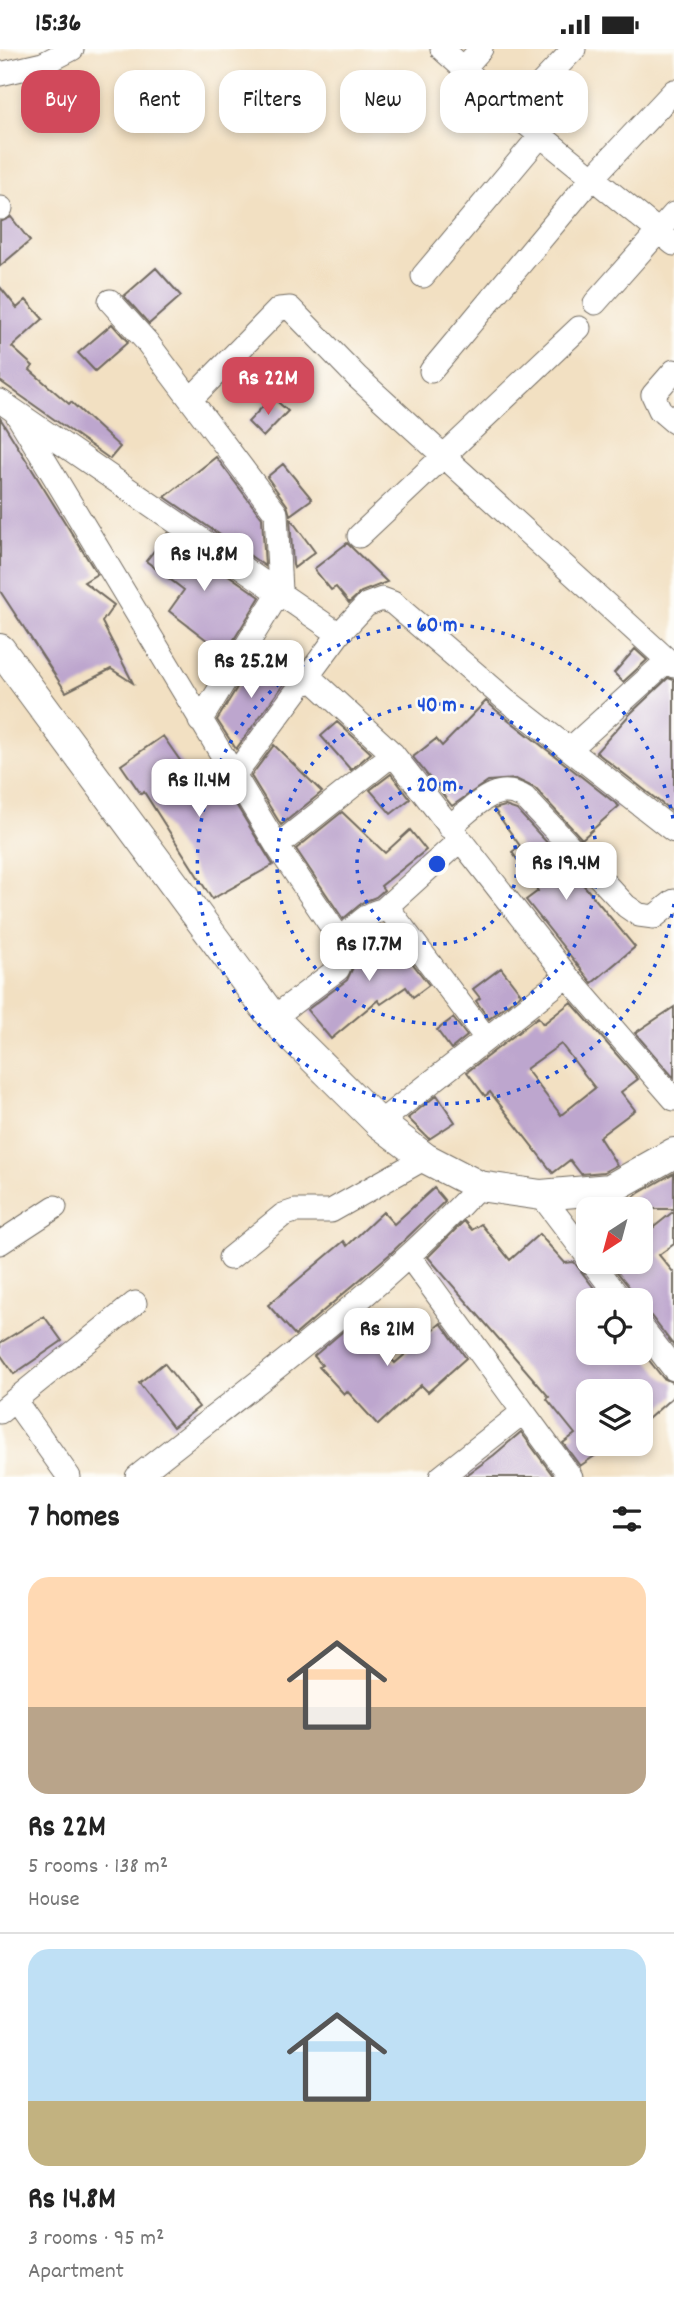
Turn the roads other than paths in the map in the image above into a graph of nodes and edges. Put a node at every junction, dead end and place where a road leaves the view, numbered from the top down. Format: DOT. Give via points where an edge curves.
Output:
graph roads {
  1 [pos="72,49"];
  2 [pos="442,49"];
  3 [pos="481,49"];
  4 [pos="574,49"];
  5 [pos="464,68"];
  6 [pos="554,70"];
  7 [pos="0,74"];
  8 [pos="674,91"];
  9 [pos="538,133"];
  10 [pos="541,135"];
  11 [pos="593,177"];
  12 [pos="674,214"];
  13 [pos="666,237"];
  14 [pos="423,276"];
  15 [pos="110,301"];
  16 [pos="595,303"];
  17 [pos="579,328"];
  18 [pos="431,371"];
  19 [pos="674,371"];
  20 [pos="191,399"];
  21 [pos="8,407"];
  22 [pos="674,422"];
  23 [pos="443,457"];
  24 [pos="359,536"];
  25 [pos="280,591"];
  26 [pos="339,634"];
  27 [pos="0,649"];
  28 [pos="671,663"];
  29 [pos="307,675"];
  30 [pos="8,680"];
  31 [pos="200,721"];
  32 [pos="570,749"];
  33 [pos="393,754"];
  34 [pos="234,774"];
  35 [pos="674,831"];
  36 [pos="454,834"];
  37 [pos="277,846"];
  38 [pos="673,903"];
  39 [pos="384,909"];
  40 [pos="341,939"];
  41 [pos="567,976"];
  42 [pos="273,1018"];
  43 [pos="486,1038"];
  44 [pos="674,1099"];
  45 [pos="379,1123"];
  46 [pos="673,1155"];
  47 [pos="425,1158"];
  48 [pos="479,1186"];
  49 [pos="541,1195"];
  50 [pos="55,1207"];
  51 [pos="576,1241"];
  52 [pos="0,1243"];
  53 [pos="410,1256"];
  54 [pos="230,1258"];
  55 [pos="601,1274"];
  56 [pos="612,1288"];
  57 [pos="135,1303"];
  58 [pos="653,1342"];
  59 [pos="674,1369"];
  60 [pos="8,1406"];
  61 [pos="523,1412"];
  62 [pos="69,1477"];
  63 [pos="137,1477"];
  64 [pos="441,1477"];
  65 [pos="571,1477"];
  1 -- 7 [label="street" via="43,64"];
  2 -- 5 [label="street"];
  3 -- 5 [label="street"];
  4 -- 6 [label="street"];
  8 -- 11 [label="street"];
  9 -- 10 [label="street"];
  10 -- 11 [label="street"];
  10 -- 14 [label="street"];
  11 -- 13 [label="street"];
  11 -- 18 [label="street"];
  12 -- 13 [label="street"];
  13 -- 16 [label="street"];
  15 -- 20 [label="street"];
  17 -- 23 [label="street"];
  19 -- 22 [label="street" via="653,395"];
  20 -- 23 [label="street" via="279,309 290,308"];
  20 -- 25 [label="street" via="276,513"];
  21 -- 25 [label="street"];
  21 -- 31 [label="street"];
  23 -- 24 [label="street"];
  23 -- 28 [label="street"];
  25 -- 26 [label="street"];
  25 -- 31 [label="street"];
  26 -- 29 [label="street"];
  26 -- 32 [label="street" via="366,605 382,599 393,603"];
  27 -- 30 [label="street"];
  28 -- 32 [label="street"];
  29 -- 33 [label="street"];
  29 -- 34 [label="street"];
  30 -- 42 [label="street"];
  31 -- 34 [label="street"];
  32 -- 35 [label="street"];
  33 -- 36 [label="street"];
  33 -- 37 [label="street"];
  34 -- 37 [label="street"];
  36 -- 38 [label="street" via="496,791 512,789 626,906 639,915 654,917"];
  36 -- 39 [label="street"];
  36 -- 41 [label="street"];
  37 -- 40 [label="street"];
  39 -- 40 [label="street" via="375,911"];
  39 -- 43 [label="street" via="391,912"];
  40 -- 42 [label="street" via="346,948 338,969"];
  41 -- 43 [label="street"];
  41 -- 44 [label="street"];
  42 -- 45 [label="street"];
  43 -- 45 [label="street"];
  45 -- 47 [label="street"];
  46 -- 49 [label="street" via="610,1189"];
  47 -- 48 [label="street"];
  47 -- 54 [label="street" via="331,1212 283,1215"];
  48 -- 49 [label="street"];
  48 -- 53 [label="street"];
  49 -- 51 [label="street"];
  50 -- 52 [label="street"];
  53 -- 61 [label="street"];
  53 -- 63 [label="street"];
  55 -- 56 [label="street"];
  57 -- 60 [label="street"];
  58 -- 59 [label="street"];
  60 -- 62 [label="street"];
  61 -- 64 [label="street"];
  61 -- 65 [label="street"];
}
